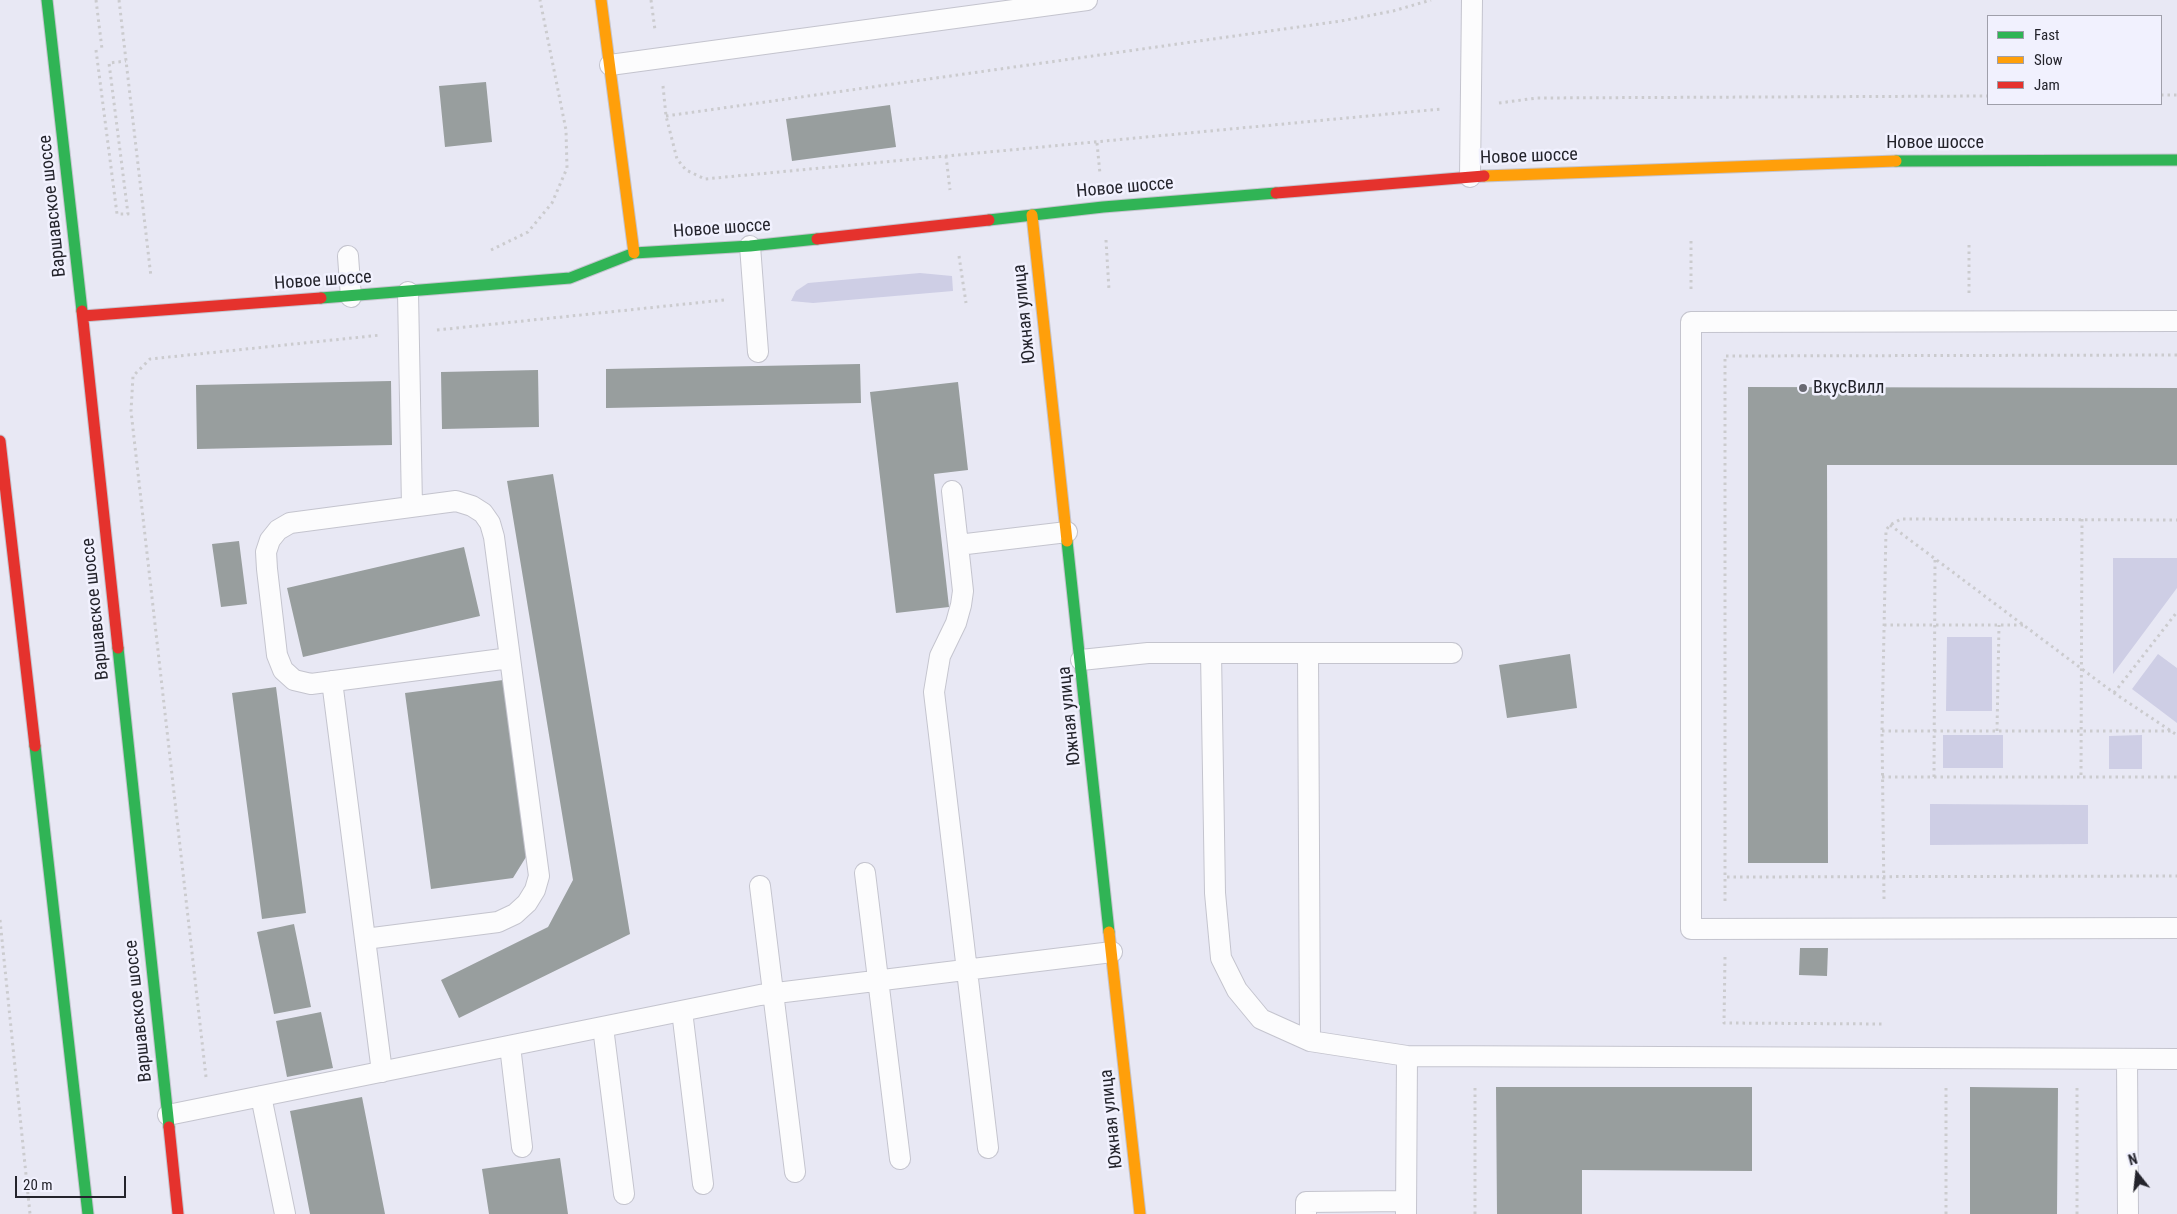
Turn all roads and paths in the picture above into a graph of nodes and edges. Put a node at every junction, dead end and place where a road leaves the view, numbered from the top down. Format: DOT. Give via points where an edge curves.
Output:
graph roads {
  1 [pos="47,0"];
  2 [pos="96,0"];
  3 [pos="119,0"];
  4 [pos="540,0"];
  5 [pos="601,0"];
  6 [pos="651,0"];
  7 [pos="1087,0"];
  8 [pos="1432,0"];
  9 [pos="1472,0"];
  10 [pos="102,49"];
  11 [pos="96,50"];
  12 [pos="660,58"];
  13 [pos="126,61"];
  14 [pos="610,65"];
  15 [pos="2162,95"];
  16 [pos="2177,95"];
  17 [pos="1987,96"];
  18 [pos="1471,106"];
  19 [pos="666,116"];
  20 [pos="2177,160"];
  21 [pos="1470,177"];
  22 [pos="1032,215"];
  23 [pos="1691,242"];
  24 [pos="1969,245"];
  25 [pos="750,246"];
  26 [pos="488,251"];
  27 [pos="634,253"];
  28 [pos="348,256"];
  29 [pos="152,286"];
  30 [pos="408,292"];
  31 [pos="351,297"];
  32 [pos="83,316"];
  33 [pos="2177,321"];
  34 [pos="1691,322"];
  35 [pos="1969,322"];
  36 [pos="758,352"];
  37 [pos="2177,355"];
  38 [pos="0,441"];
  39 [pos="952,491"];
  40 [pos="412,507"];
  41 [pos="2082,520"];
  42 [pos="2177,520"];
  43 [pos="1890,524"];
  44 [pos="1067,532"];
  45 [pos="958,545"];
  46 [pos="1936,558"];
  47 [pos="2177,612"];
  48 [pos="1884,625"];
  49 [pos="1935,625"];
  50 [pos="1999,625"];
  51 [pos="2024,625"];
  52 [pos="1211,652"];
  53 [pos="1308,653"];
  54 [pos="1452,653"];
  55 [pos="510,658"];
  56 [pos="1081,660"];
  57 [pos="2082,669"];
  58 [pos="332,682"];
  59 [pos="2114,693"];
  60 [pos="1882,731"];
  61 [pos="1934,731"];
  62 [pos="1997,731"];
  63 [pos="2081,731"];
  64 [pos="2171,731"];
  65 [pos="2177,735"];
  66 [pos="1882,777"];
  67 [pos="1934,777"];
  68 [pos="2081,777"];
  69 [pos="2177,777"];
  70 [pos="865,873"];
  71 [pos="1725,876"];
  72 [pos="2177,876"];
  73 [pos="1884,877"];
  74 [pos="760,886"];
  75 [pos="0,920"];
  76 [pos="2177,928"];
  77 [pos="1725,929"];
  78 [pos="1884,929"];
  79 [pos="365,939"];
  80 [pos="1112,952"];
  81 [pos="967,970"];
  82 [pos="878,981"];
  83 [pos="773,994"];
  84 [pos="682,1012"];
  85 [pos="1882,1024"];
  86 [pos="603,1027"];
  87 [pos="1310,1041"];
  88 [pos="510,1046"];
  89 [pos="1407,1056"];
  90 [pos="2127,1059"];
  91 [pos="2177,1059"];
  92 [pos="382,1072"];
  93 [pos="1476,1076"];
  94 [pos="2077,1078"];
  95 [pos="1946,1083"];
  96 [pos="261,1096"];
  97 [pos="168,1115"];
  98 [pos="522,1147"];
  99 [pos="988,1148"];
  100 [pos="900,1159"];
  101 [pos="795,1172"];
  102 [pos="703,1184"];
  103 [pos="624,1194"];
  104 [pos="1406,1208"];
  105 [pos="30,1214"];
  106 [pos="88,1214"];
  107 [pos="178,1214"];
  108 [pos="285,1214"];
  109 [pos="1140,1214"];
  110 [pos="1306,1214"];
  111 [pos="1475,1214"];
  112 [pos="1946,1214"];
  113 [pos="2077,1214"];
  114 [pos="2128,1214"];
  1 -- 32 [label="street, Варшавское шоссе"];
  2 -- 10 [label="path"];
  3 -- 13 [label="path"];
  4 -- 26 [label="path" via="566,130 566,168 552,203 528,232"];
  5 -- 14 [label="street"];
  6 -- 12 [label="path"];
  7 -- 12 [label="lane"];
  8 -- 19 [label="path" via="1341,21"];
  9 -- 18 [label="lane"];
  11 -- 13 [label="path" via="118,214 128,214 109,63"];
  12 -- 14 [label="lane"];
  12 -- 19 [label="path"];
  13 -- 29 [label="path"];
  14 -- 27 [label="street"];
  15 -- 16 [label="path"];
  17 -- 18 [label="path" via="1538,98"];
  18 -- 19 [label="path" via="705,179 686,170 677,159"];
  18 -- 21 [label="lane"];
  20 -- 21 [label="street, Новое шоссе" via="1853,161"];
  21 -- 22 [label="street, Новое шоссе"];
  22 -- 25 [label="street, Новое шоссе"];
  22 -- 44 [label="street, Южная улица"];
  23 -- 34 [label="path"];
  24 -- 35 [label="path"];
  25 -- 27 [label="street, Новое шоссе"];
  25 -- 36 [label="lane"];
  27 -- 30 [label="street, Новое шоссе" via="570,278"];
  28 -- 31 [label="lane"];
  30 -- 31 [label="street, Новое шоссе"];
  30 -- 40 [label="lane"];
  31 -- 32 [label="street, Новое шоссе"];
  32 -- 97 [label="street, Варшавское шоссе"];
  33 -- 35 [label="lane"];
  34 -- 35 [label="lane"];
  34 -- 77 [label="lane" via="1691,929"];
  37 -- 71 [label="path" via="1725,356"];
  38 -- 106 [label="street"];
  39 -- 45 [label="lane"];
  40 -- 55 [label="lane" via="456,502 472,506 490,523"];
  40 -- 58 [label="lane" via="290,523 270,540 266,552 267,569 277,655 283,670 294,680 311,684"];
  41 -- 42 [label="path"];
  41 -- 43 [label="path" via="1901,519"];
  41 -- 57 [label="path"];
  43 -- 46 [label="path"];
  43 -- 48 [label="path" via="1884,536"];
  44 -- 45 [label="lane"];
  44 -- 56 [label="street, Южная улица"];
  45 -- 81 [label="lane" via="963,591 961,606 940,656 934,692"];
  46 -- 49 [label="path"];
  46 -- 51 [label="path"];
  47 -- 59 [label="path"];
  48 -- 49 [label="path"];
  48 -- 60 [label="path"];
  49 -- 50 [label="path"];
  49 -- 61 [label="path"];
  50 -- 51 [label="path"];
  50 -- 62 [label="path"];
  51 -- 57 [label="path"];
  52 -- 53 [label="lane"];
  52 -- 56 [label="lane" via="1148,653"];
  52 -- 87 [label="lane" via="1216,893 1221,958 1237,990 1261,1019"];
  53 -- 54 [label="lane"];
  53 -- 87 [label="lane"];
  55 -- 58 [label="lane"];
  55 -- 79 [label="lane" via="539,876 535,890 515,914 498,922"];
  56 -- 80 [label="street, Южная улица"];
  57 -- 59 [label="path"];
  57 -- 63 [label="path"];
  58 -- 79 [label="lane"];
  59 -- 64 [label="path"];
  60 -- 61 [label="path"];
  60 -- 66 [label="path"];
  61 -- 62 [label="path"];
  61 -- 67 [label="path"];
  62 -- 63 [label="path"];
  63 -- 64 [label="path"];
  63 -- 68 [label="path"];
  64 -- 65 [label="path"];
  66 -- 67 [label="path"];
  66 -- 73 [label="path"];
  67 -- 68 [label="path"];
  68 -- 69 [label="path"];
  70 -- 82 [label="lane"];
  71 -- 73 [label="path"];
  71 -- 77 [label="path"];
  72 -- 73 [label="path"];
  73 -- 78 [label="path"];
  74 -- 83 [label="lane"];
  75 -- 105 [label="path"];
  76 -- 78 [label="lane"];
  77 -- 78 [label="lane"];
  77 -- 85 [label="path" via="1724,1023"];
  79 -- 92 [label="lane"];
  80 -- 81 [label="lane"];
  80 -- 109 [label="street, Южная улица"];
  81 -- 82 [label="lane"];
  81 -- 99 [label="lane"];
  82 -- 83 [label="lane"];
  82 -- 100 [label="lane"];
  83 -- 84 [label="lane"];
  83 -- 101 [label="lane"];
  84 -- 86 [label="lane"];
  84 -- 102 [label="lane"];
  86 -- 88 [label="lane"];
  86 -- 103 [label="lane"];
  87 -- 89 [label="lane"];
  88 -- 92 [label="lane"];
  88 -- 98 [label="lane"];
  89 -- 90 [label="lane"];
  89 -- 104 [label="lane"];
  90 -- 91 [label="lane"];
  90 -- 114 [label="lane"];
  92 -- 96 [label="lane"];
  93 -- 111 [label="path"];
  94 -- 113 [label="path"];
  95 -- 112 [label="path"];
  96 -- 97 [label="lane"];
  96 -- 108 [label="lane"];
  97 -- 107 [label="street, Варшавское шоссе"];
  104 -- 110 [label="lane" via="1306,1202"];
}
